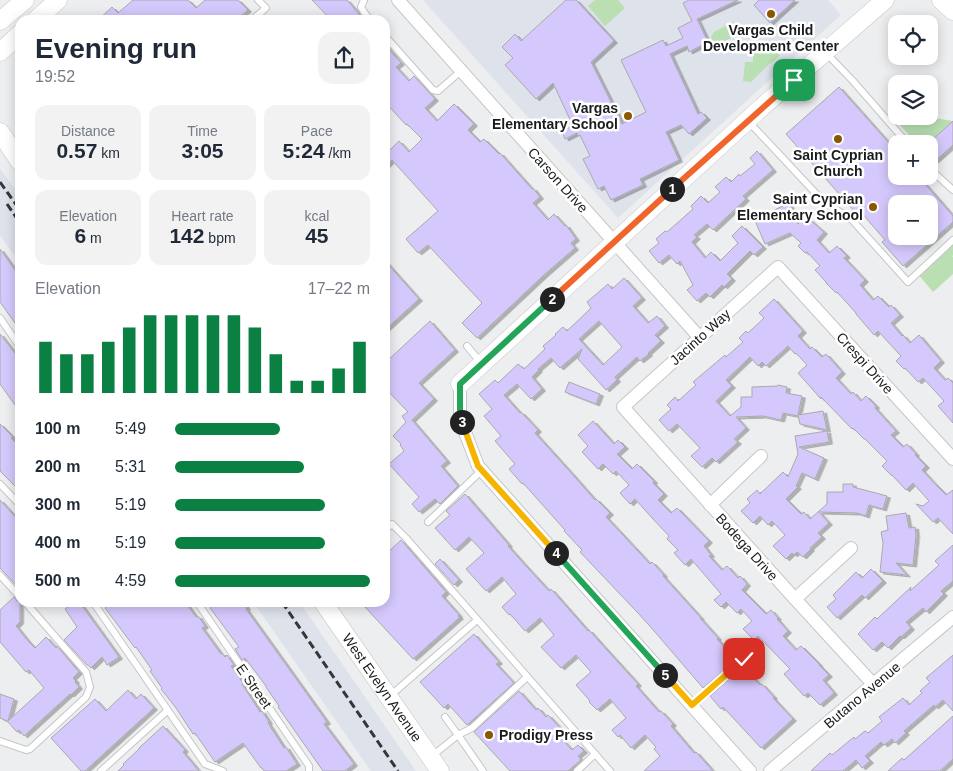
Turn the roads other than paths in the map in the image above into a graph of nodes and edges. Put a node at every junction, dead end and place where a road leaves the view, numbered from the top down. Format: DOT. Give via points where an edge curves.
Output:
graph roads {
  1 [pos="25,0"];
  2 [pos="58,0"];
  3 [pos="258,0"];
  4 [pos="364,0"];
  5 [pos="398,0"];
  6 [pos="885,0"];
  7 [pos="941,0"];
  8 [pos="953,11"];
  9 [pos="42,15"];
  10 [pos="258,15"];
  11 [pos="366,15"];
  12 [pos="0,20"];
  13 [pos="15,38"];
  14 [pos="390,42"];
  15 [pos="0,52"];
  16 [pos="825,52"];
  17 [pos="461,71"];
  18 [pos="748,121"];
  19 [pos="0,132"];
  20 [pos="900,135"];
  21 [pos="15,150"];
  22 [pos="938,176"];
  23 [pos="953,190"];
  24 [pos="953,240"];
  25 [pos="614,242"];
  26 [pos="778,267"];
  27 [pos="0,318"];
  28 [pos="700,338"];
  29 [pos="15,340"];
  30 [pos="467,346"];
  31 [pos="482,364"];
  32 [pos="460,384"];
  33 [pos="623,407"];
  34 [pos="761,456"];
  35 [pos="953,458"];
  36 [pos="482,470"];
  37 [pos="0,484"];
  38 [pos="15,500"];
  39 [pos="710,506"];
  40 [pos="428,522"];
  41 [pos="390,526"];
  42 [pos="851,548"];
  43 [pos="0,575"];
  44 [pos="15,592"];
  45 [pos="795,599"];
  46 [pos="29,607"];
  47 [pos="96,607"];
  48 [pos="200,607"];
  49 [pos="326,607"];
  50 [pos="953,617"];
  51 [pos="477,620"];
  52 [pos="729,643"];
  53 [pos="744,659"];
  54 [pos="758,674"];
  55 [pos="527,677"];
  56 [pos="874,685"];
  57 [pos="389,697"];
  58 [pos="692,705"];
  59 [pos="167,712"];
  60 [pos="444,717"];
  61 [pos="458,735"];
  62 [pos="0,741"];
  63 [pos="595,754"];
  64 [pos="436,764"];
  65 [pos="101,771"];
  66 [pos="223,771"];
  67 [pos="309,771"];
  68 [pos="483,771"];
  69 [pos="577,771"];
  70 [pos="610,771"];
  71 [pos="750,771"];
  72 [pos="770,771"];
  1 -- 12 [label="street"];
  2 -- 9 [label="street"];
  3 -- 10 [label="lane" via="266,8"];
  4 -- 11 [label="lane" via="361,7"];
  5 -- 17 [label="street, Carson Drive"];
  6 -- 16 [label="street"];
  7 -- 8 [label="street"];
  13 -- 15 [label="street"];
  14 -- 17 [label="lane" via="433,90 438,91"];
  16 -- 18 [label="street"];
  16 -- 20 [label="lane"];
  17 -- 25 [label="street, Carson Drive"];
  18 -- 24 [label="lane" via="822,200 853,221 908,282"];
  18 -- 25 [label="street"];
  19 -- 21 [label="street"];
  22 -- 23 [label="lane"];
  25 -- 28 [label="street, Carson Drive"];
  25 -- 31 [label="street"];
  26 -- 28 [label="street, Jacinto Way"];
  26 -- 35 [label="street, Crespi Drive"];
  27 -- 29 [label="lane"];
  28 -- 33 [label="street, Jacinto Way"];
  30 -- 31 [label="lane"];
  31 -- 32 [label="street"];
  32 -- 36 [label="street" via="460,420"];
  33 -- 39 [label="street, Bodega Drive"];
  34 -- 39 [label="street"];
  36 -- 40 [label="lane"];
  36 -- 58 [label="street"];
  37 -- 38 [label="lane"];
  39 -- 45 [label="street, Bodega Drive"];
  41 -- 51 [label="lane" via="392,524"];
  42 -- 45 [label="street"];
  43 -- 44 [label="lane"];
  45 -- 56 [label="street, Bodega Drive"];
  46 -- 62 [label="lane" via="86,672 90,687 86,697 30,749"];
  47 -- 59 [label="lane"];
  48 -- 67 [label="lane, E Street" via="309,766"];
  49 -- 57 [label="street, West Evelyn Avenue"];
  50 -- 56 [label="street, Butano Avenue"];
  51 -- 55 [label="lane"];
  51 -- 57 [label="lane"];
  52 -- 53 [label="lane"];
  53 -- 54 [label="lane"];
  53 -- 58 [label="lane"];
  55 -- 61 [label="lane" via="472,728"];
  55 -- 63 [label="lane"];
  56 -- 72 [label="street, Butano Avenue"];
  57 -- 64 [label="street, West Evelyn Avenue"];
  58 -- 71 [label="street"];
  59 -- 65 [label="lane"];
  59 -- 66 [label="lane" via="204,764"];
  60 -- 61 [label="lane"];
  61 -- 64 [label="lane"];
  61 -- 68 [label="lane"];
  63 -- 69 [label="lane"];
  63 -- 70 [label="lane"];
}
